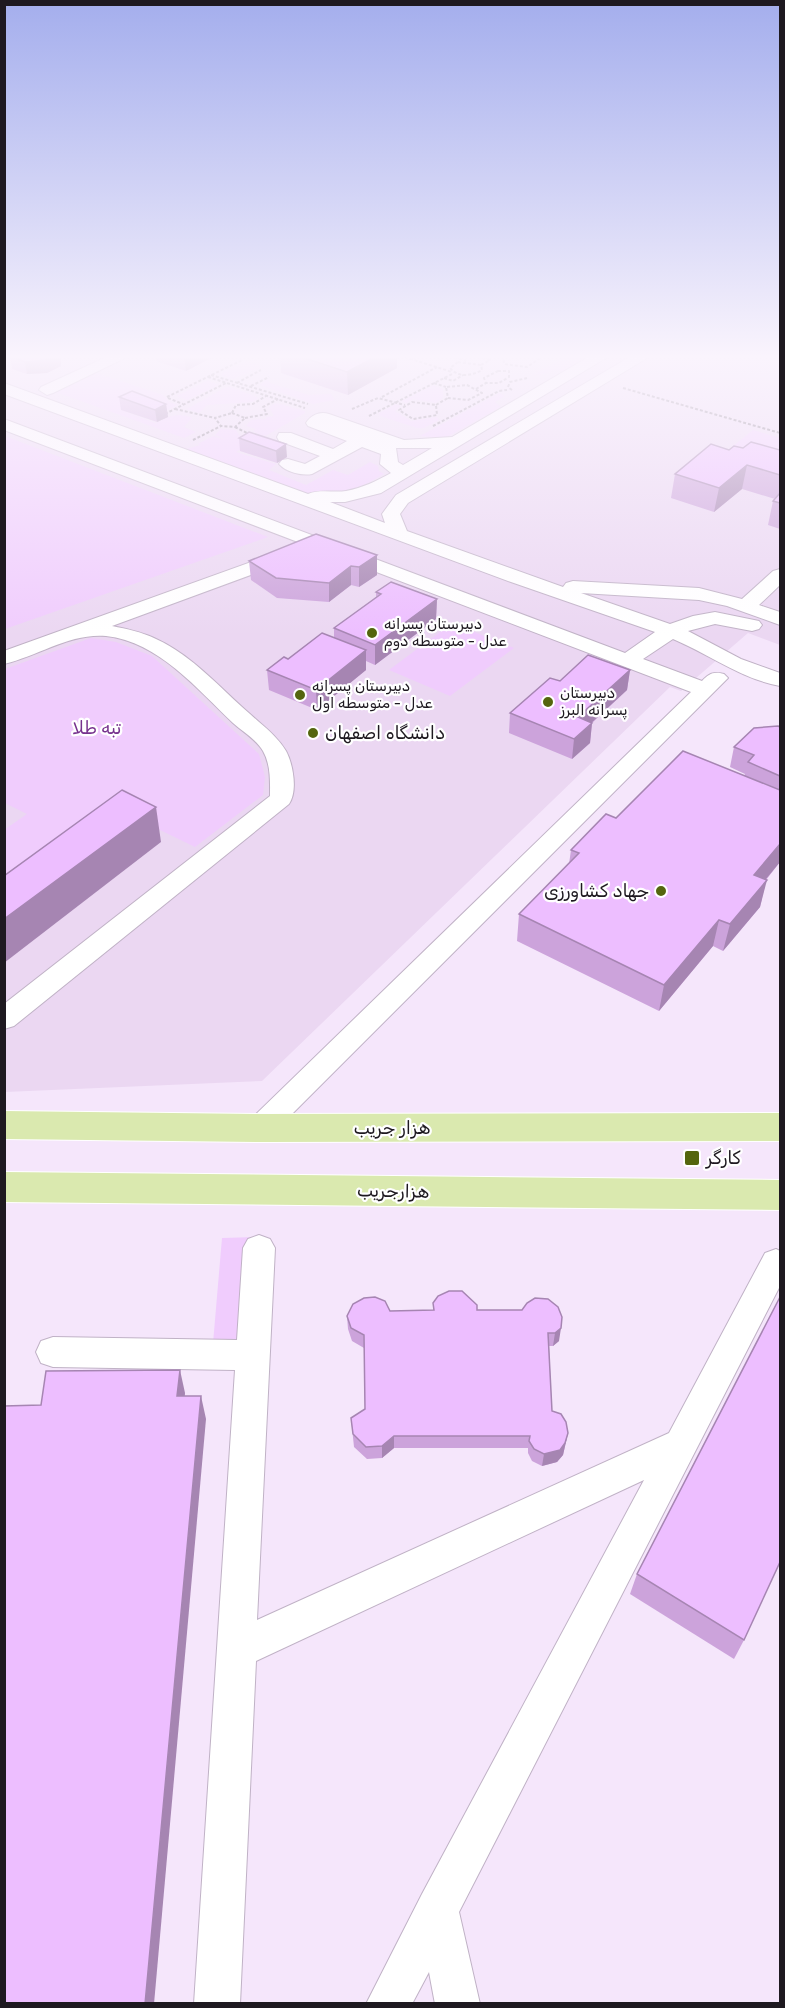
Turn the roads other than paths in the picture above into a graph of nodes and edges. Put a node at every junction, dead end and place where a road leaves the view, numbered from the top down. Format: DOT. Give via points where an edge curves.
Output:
graph roads {
  1 [pos="69,449"];
  2 [pos="171,449"];
  3 [pos="317,449"];
  4 [pos="344,449"];
  5 [pos="387,449"];
  6 [pos="444,449"];
  7 [pos="488,449"];
  8 [pos="334,455"];
  9 [pos="288,464"];
  10 [pos="403,473"];
  11 [pos="259,482"];
  12 [pos="299,497"];
  13 [pos="220,506"];
  14 [pos="399,534"];
  15 [pos="314,540"];
  16 [pos="493,568"];
  17 [pos="780,575"];
  18 [pos="518,578"];
  19 [pos="459,595"];
  20 [pos="176,596"];
  21 [pos="746,606"];
  22 [pos="780,619"];
  23 [pos="82,630"];
  24 [pos="671,631"];
  25 [pos="780,636"];
  26 [pos="4,642"];
  27 [pos="163,649"];
  28 [pos="4,658"];
  29 [pos="628,660"];
  30 [pos="734,663"];
  31 [pos="780,681"];
  32 [pos="705,690"];
  33 [pos="4,1018"];
  34 [pos="4,1125"];
  35 [pos="780,1127"];
  36 [pos="260,1128"];
  37 [pos="4,1187"];
  38 [pos="780,1195"];
  39 [pos="259,1248"];
  40 [pos="776,1263"];
  41 [pos="53,1352"];
  42 [pos="252,1355"];
  43 [pos="681,1445"];
  44 [pos="236,1650"];
  45 [pos="437,1909"];
  46 [pos="217,2004"];
  47 [pos="388,2004"];
  48 [pos="458,2004"];
  1 -- 13 [label="street"];
  2 -- 11 [label="street"];
  3 -- 8 [label="street"];
  4 -- 8 [label="street"];
  5 -- 10 [label="street" via="389,464"];
  6 -- 10 [label="street"];
  7 -- 14 [label="street" via="402,500 391,514"];
  8 -- 9 [label="street" via="306,470"];
  10 -- 12 [label="street" via="375,489 345,497"];
  11 -- 12 [label="street"];
  11 -- 13 [label="street"];
  12 -- 14 [label="street"];
  13 -- 15 [label="street"];
  14 -- 16 [label="street"];
  15 -- 19 [label="street"];
  15 -- 20 [label="street" via="307,548"];
  15 -- 26 [label="street" via="293,542"];
  16 -- 18 [label="street"];
  16 -- 19 [label="street"];
  17 -- 21 [label="street"];
  18 -- 21 [label="street" via="556,587 699,594"];
  18 -- 24 [label="street"];
  19 -- 29 [label="street"];
  20 -- 23 [label="street"];
  20 -- 27 [label="street" via="162,610 158,633"];
  21 -- 22 [label="street"];
  23 -- 27 [label="street" via="128,634"];
  23 -- 28 [label="street"];
  24 -- 25 [label="street" via="692,622 723,618"];
  24 -- 29 [label="street"];
  24 -- 30 [label="street"];
  27 -- 33 [label="street" via="273,748 283,772 281,799"];
  29 -- 32 [label="street"];
  30 -- 31 [label="street"];
  30 -- 32 [label="street"];
  32 -- 36 [label="street"];
  34 -- 36 [label="main road, هزار جریب"];
  35 -- 36 [label="main road, هزار جریب"];
  37 -- 38 [label="main road, هزارجریب"];
  39 -- 42 [label="street"];
  40 -- 43 [label="street"];
  41 -- 42 [label="street"];
  42 -- 44 [label="street"];
  43 -- 44 [label="street"];
  43 -- 45 [label="street"];
  44 -- 46 [label="street"];
  45 -- 47 [label="street"];
  45 -- 48 [label="street"];
}
